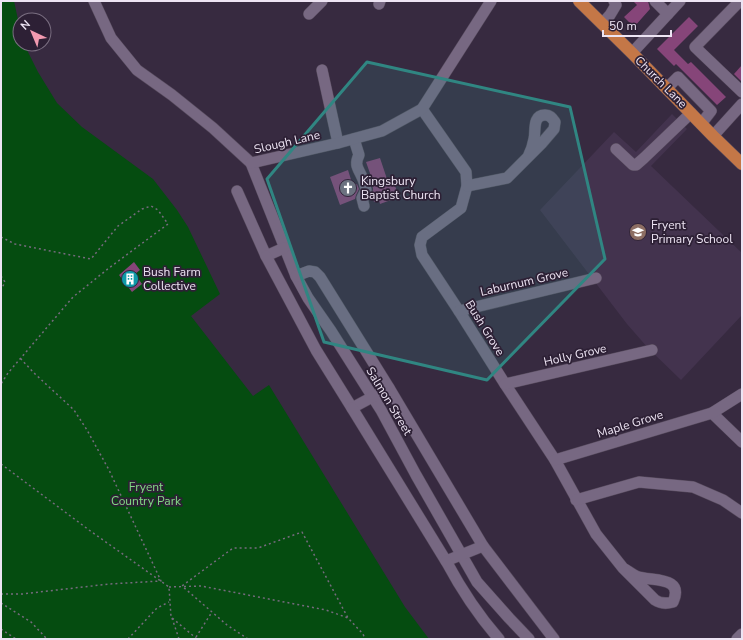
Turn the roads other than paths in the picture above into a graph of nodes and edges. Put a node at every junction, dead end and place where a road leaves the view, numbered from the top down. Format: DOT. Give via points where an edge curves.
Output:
graph roads {
  1 [pos="94,1"];
  2 [pos="322,1"];
  3 [pos="491,1"];
  4 [pos="578,1"];
  5 [pos="614,1"];
  6 [pos="656,1"];
  7 [pos="680,1"];
  8 [pos="740,1"];
  9 [pos="309,14"];
  10 [pos="668,14"];
  11 [pos="602,24"];
  12 [pos="632,53"];
  13 [pos="322,70"];
  14 [pos="667,88"];
  15 [pos="742,92"];
  16 [pos="742,104"];
  17 [pos="422,109"];
  18 [pos="691,113"];
  19 [pos="701,124"];
  20 [pos="713,136"];
  21 [pos="354,139"];
  22 [pos="338,143"];
  23 [pos="616,149"];
  24 [pos="528,157"];
  25 [pos="251,163"];
  26 [pos="742,164"];
  27 [pos="467,186"];
  28 [pos="237,191"];
  29 [pos="364,206"];
  30 [pos="284,248"];
  31 [pos="266,256"];
  32 [pos="296,276"];
  33 [pos="596,278"];
  34 [pos="459,311"];
  35 [pos="346,320"];
  36 [pos="331,331"];
  37 [pos="652,350"];
  38 [pos="505,384"];
  39 [pos="389,388"];
  40 [pos="742,394"];
  41 [pos="373,398"];
  42 [pos="352,408"];
  43 [pos="712,414"];
  44 [pos="742,442"];
  45 [pos="555,460"];
  46 [pos="576,500"];
  47 [pos="742,513"];
  48 [pos="483,546"];
  49 [pos="462,555"];
  50 [pos="446,561"];
  51 [pos="623,568"];
  52 [pos="742,634"];
  53 [pos="499,639"];
  54 [pos="529,639"];
  55 [pos="554,639"];
  56 [pos="737,639"];
  1 -- 25 [label="street, Slough Lane" via="111,38 137,70 213,128"];
  2 -- 9 [label="street"];
  3 -- 17 [label="street, Slough Lane"];
  4 -- 11 [label="main road, Church Lane"];
  5 -- 11 [label="street" via="616,5"];
  6 -- 10 [label="street"];
  7 -- 10 [label="street"];
  8 -- 15 [label="street" via="695,48"];
  10 -- 12 [label="street"];
  11 -- 12 [label="main road, Church Lane"];
  12 -- 14 [label="main road, Church Lane"];
  13 -- 22 [label="street"];
  14 -- 18 [label="main road, Church Lane"];
  14 -- 19 [label="street" via="678,77 711,112"];
  16 -- 20 [label="street"];
  17 -- 21 [label="street, Slough Lane" via="382,132"];
  17 -- 27 [label="street, Bush Grove" via="466,172"];
  18 -- 19 [label="main road, Church Lane"];
  18 -- 23 [label="street" via="636,165"];
  19 -- 20 [label="main road, Church Lane"];
  20 -- 26 [label="main road, Church Lane"];
  21 -- 22 [label="street, Slough Lane"];
  21 -- 29 [label="street" via="359,155 356,165 366,190 362,198"];
  22 -- 25 [label="street, Slough Lane"];
  24 -- 27 [label="street" via="507,178"];
  25 -- 30 [label="street, Salmon Street"];
  27 -- 34 [label="street, Bush Grove" via="461,208 422,237 420,245 422,255"];
  28 -- 31 [label="street"];
  30 -- 31 [label="street"];
  30 -- 32 [label="street, Salmon Street"];
  31 -- 42 [label="street" via="316,350"];
  32 -- 35 [label="street" via="309,271 315,272"];
  32 -- 36 [label="street, Salmon Street"];
  33 -- 34 [label="street, Laburnum Grove"];
  34 -- 38 [label="street, Bush Grove"];
  35 -- 36 [label="street"];
  35 -- 39 [label="street"];
  36 -- 41 [label="street, Salmon Street"];
  37 -- 38 [label="street, Holly Grove"];
  38 -- 45 [label="street, Bush Grove"];
  39 -- 41 [label="street"];
  39 -- 48 [label="street"];
  40 -- 43 [label="street, Maple Grove"];
  41 -- 42 [label="street"];
  41 -- 49 [label="street, Salmon Street"];
  42 -- 50 [label="street"];
  43 -- 44 [label="street"];
  43 -- 45 [label="street, Maple Grove"];
  45 -- 46 [label="street, Bush Grove"];
  46 -- 47 [label="street" via="639,482 693,487 723,500"];
  46 -- 51 [label="street, Bush Grove" via="596,534"];
  48 -- 49 [label="street"];
  48 -- 55 [label="street"];
  49 -- 50 [label="street"];
  49 -- 54 [label="street, Salmon Street" via="477,582"];
  50 -- 53 [label="street" via="468,599"];
  52 -- 56 [label="street"];
}
